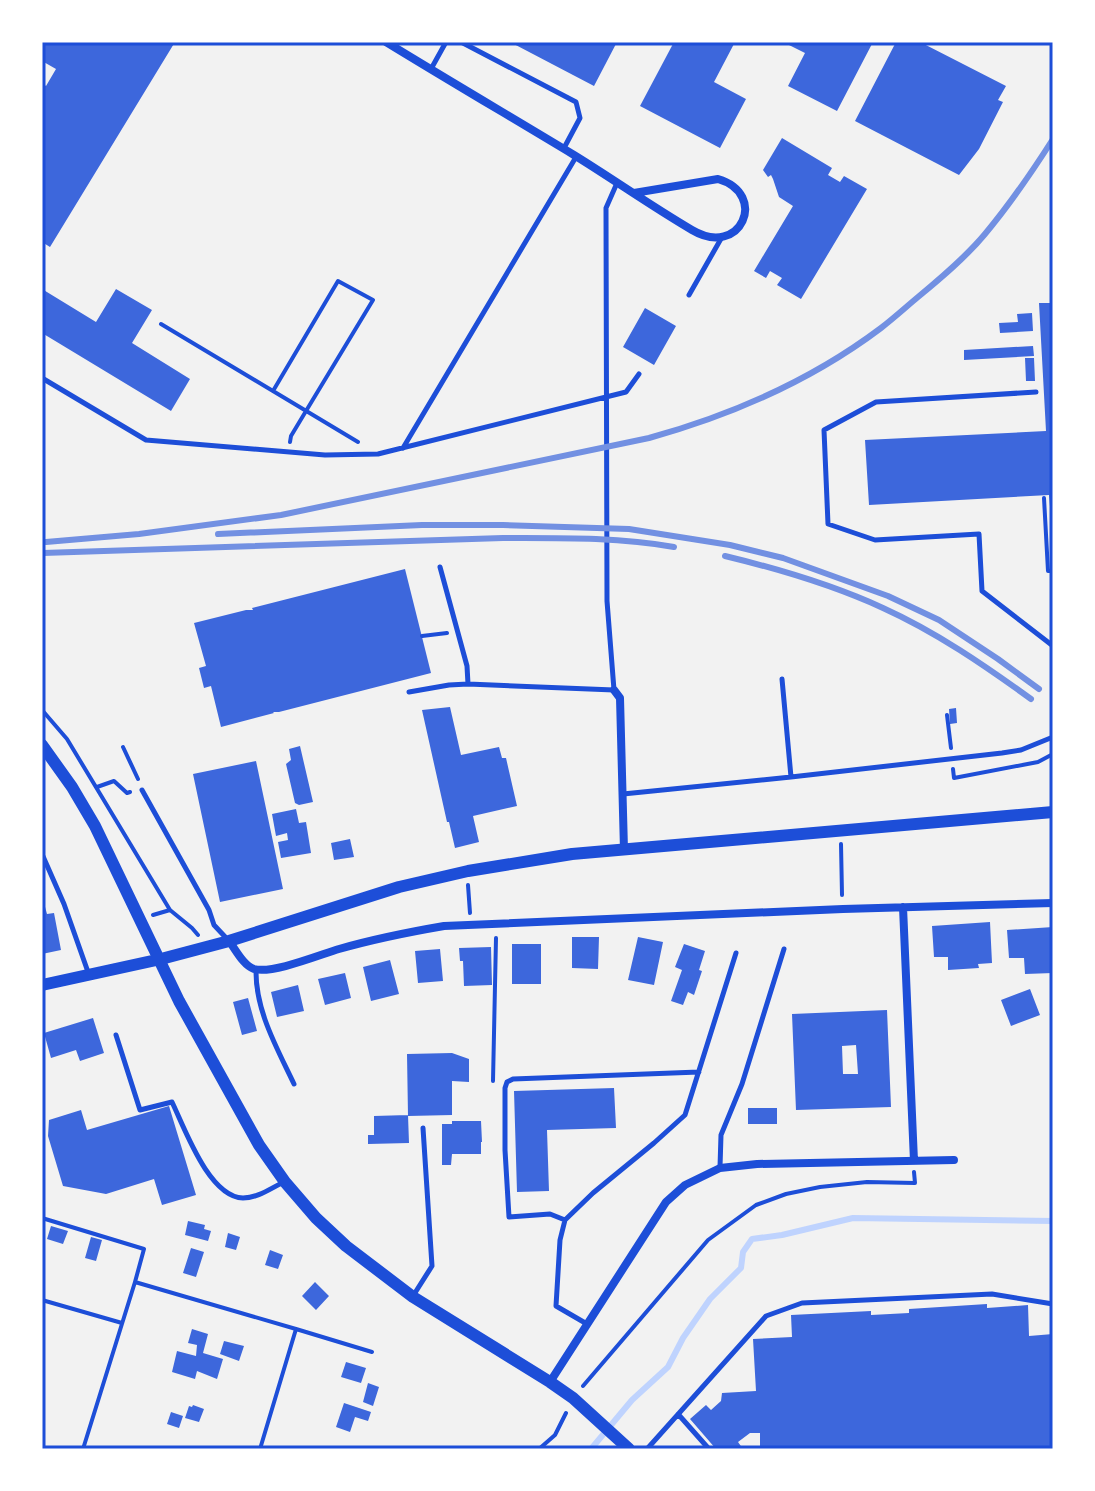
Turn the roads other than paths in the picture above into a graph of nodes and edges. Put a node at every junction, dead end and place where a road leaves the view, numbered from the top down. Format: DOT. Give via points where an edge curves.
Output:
graph roads {
  1 [pos="386,42"];
  2 [pos="446,42"];
  3 [pos="461,42"];
  4 [pos="431,69"];
  5 [pos="563,149"];
  6 [pos="576,156"];
  7 [pos="617,183"];
  8 [pos="634,193"];
  9 [pos="722,237"];
  10 [pos="689,295"];
  11 [pos="639,374"];
  12 [pos="42,378"];
  13 [pos="1036,392"];
  14 [pos="403,448"];
  15 [pos="440,567"];
  16 [pos="1053,646"];
  17 [pos="782,679"];
  18 [pos="468,684"];
  19 [pos="614,690"];
  20 [pos="409,692"];
  21 [pos="1053,737"];
  22 [pos="42,745"];
  23 [pos="791,777"];
  24 [pos="142,790"];
  25 [pos="622,794"];
  26 [pos="1053,812"];
  27 [pos="624,850"];
  28 [pos="42,854"];
  29 [pos="1053,903"];
  30 [pos="903,907"];
  31 [pos="229,941"];
  32 [pos="784,949"];
  33 [pos="736,953"];
  34 [pos="161,959"];
  35 [pos="256,969"];
  36 [pos="89,975"];
  37 [pos="42,985"];
  38 [pos="116,1035"];
  39 [pos="699,1072"];
  40 [pos="294,1084"];
  41 [pos="423,1128"];
  42 [pos="954,1160"];
  43 [pos="914,1161"];
  44 [pos="720,1168"];
  45 [pos="285,1182"];
  46 [pos="565,1220"];
  47 [pos="413,1297"];
  48 [pos="1053,1304"];
  49 [pos="587,1324"];
  50 [pos="550,1382"];
  51 [pos="678,1414"];
  52 [pos="628,1447"];
  53 [pos="647,1449"];
  54 [pos="709,1449"];
  1 -- 4 [label="street"];
  2 -- 4 [label="lane"];
  3 -- 5 [label="lane" via="576,102 580,118"];
  4 -- 5 [label="street"];
  5 -- 6 [label="street"];
  6 -- 7 [label="street"];
  6 -- 14 [label="lane"];
  7 -- 8 [label="street"];
  7 -- 19 [label="lane" via="606,208 607,601"];
  8 -- 9 [label="street" via="699,234"];
  8 -- 9 [label="street" via="718,179 729,183 744,197 744,218 733,234"];
  9 -- 10 [label="lane"];
  11 -- 14 [label="lane" via="626,392"];
  12 -- 14 [label="lane" via="146,440 325,455"];
  13 -- 16 [label="lane" via="876,402 824,430 828,524 875,540 979,534 982,591"];
  15 -- 18 [label="lane"];
  17 -- 23 [label="lane"];
  18 -- 19 [label="lane"];
  18 -- 20 [label="lane"];
  19 -- 25 [label="street" via="620,698"];
  21 -- 23 [label="lane" via="1021,750"];
  22 -- 34 [label="street" via="95,826"];
  23 -- 25 [label="lane"];
  24 -- 31 [label="lane" via="214,925"];
  25 -- 27 [label="street"];
  26 -- 27 [label="street"];
  27 -- 31 [label="street" via="468,871 399,887"];
  28 -- 36 [label="lane"];
  29 -- 30 [label="street"];
  30 -- 35 [label="street" via="444,926"];
  30 -- 43 [label="street"];
  31 -- 34 [label="street"];
  31 -- 35 [label="street"];
  32 -- 44 [label="lane" via="721,1135"];
  33 -- 39 [label="lane"];
  34 -- 36 [label="street"];
  34 -- 45 [label="street" via="259,1145"];
  35 -- 40 [label="lane" via="268,1028"];
  36 -- 37 [label="street"];
  38 -- 45 [label="lane" via="140,1110 172,1102 203,1165 222,1190 247,1198"];
  39 -- 46 [label="lane" via="685,1115"];
  39 -- 46 [label="lane" via="507,1082 509,1217 550,1214"];
  41 -- 47 [label="lane" via="432,1266"];
  42 -- 43 [label="street"];
  43 -- 44 [label="street"];
  44 -- 49 [label="street" via="685,1185 666,1202"];
  45 -- 47 [label="street" via="346,1246"];
  46 -- 49 [label="lane" via="556,1306"];
  47 -- 50 [label="street"];
  48 -- 51 [label="lane" via="992,1294 802,1303 766,1316"];
  49 -- 50 [label="street"];
  50 -- 52 [label="street"];
  51 -- 53 [label="lane"];
  51 -- 54 [label="lane"];
}
